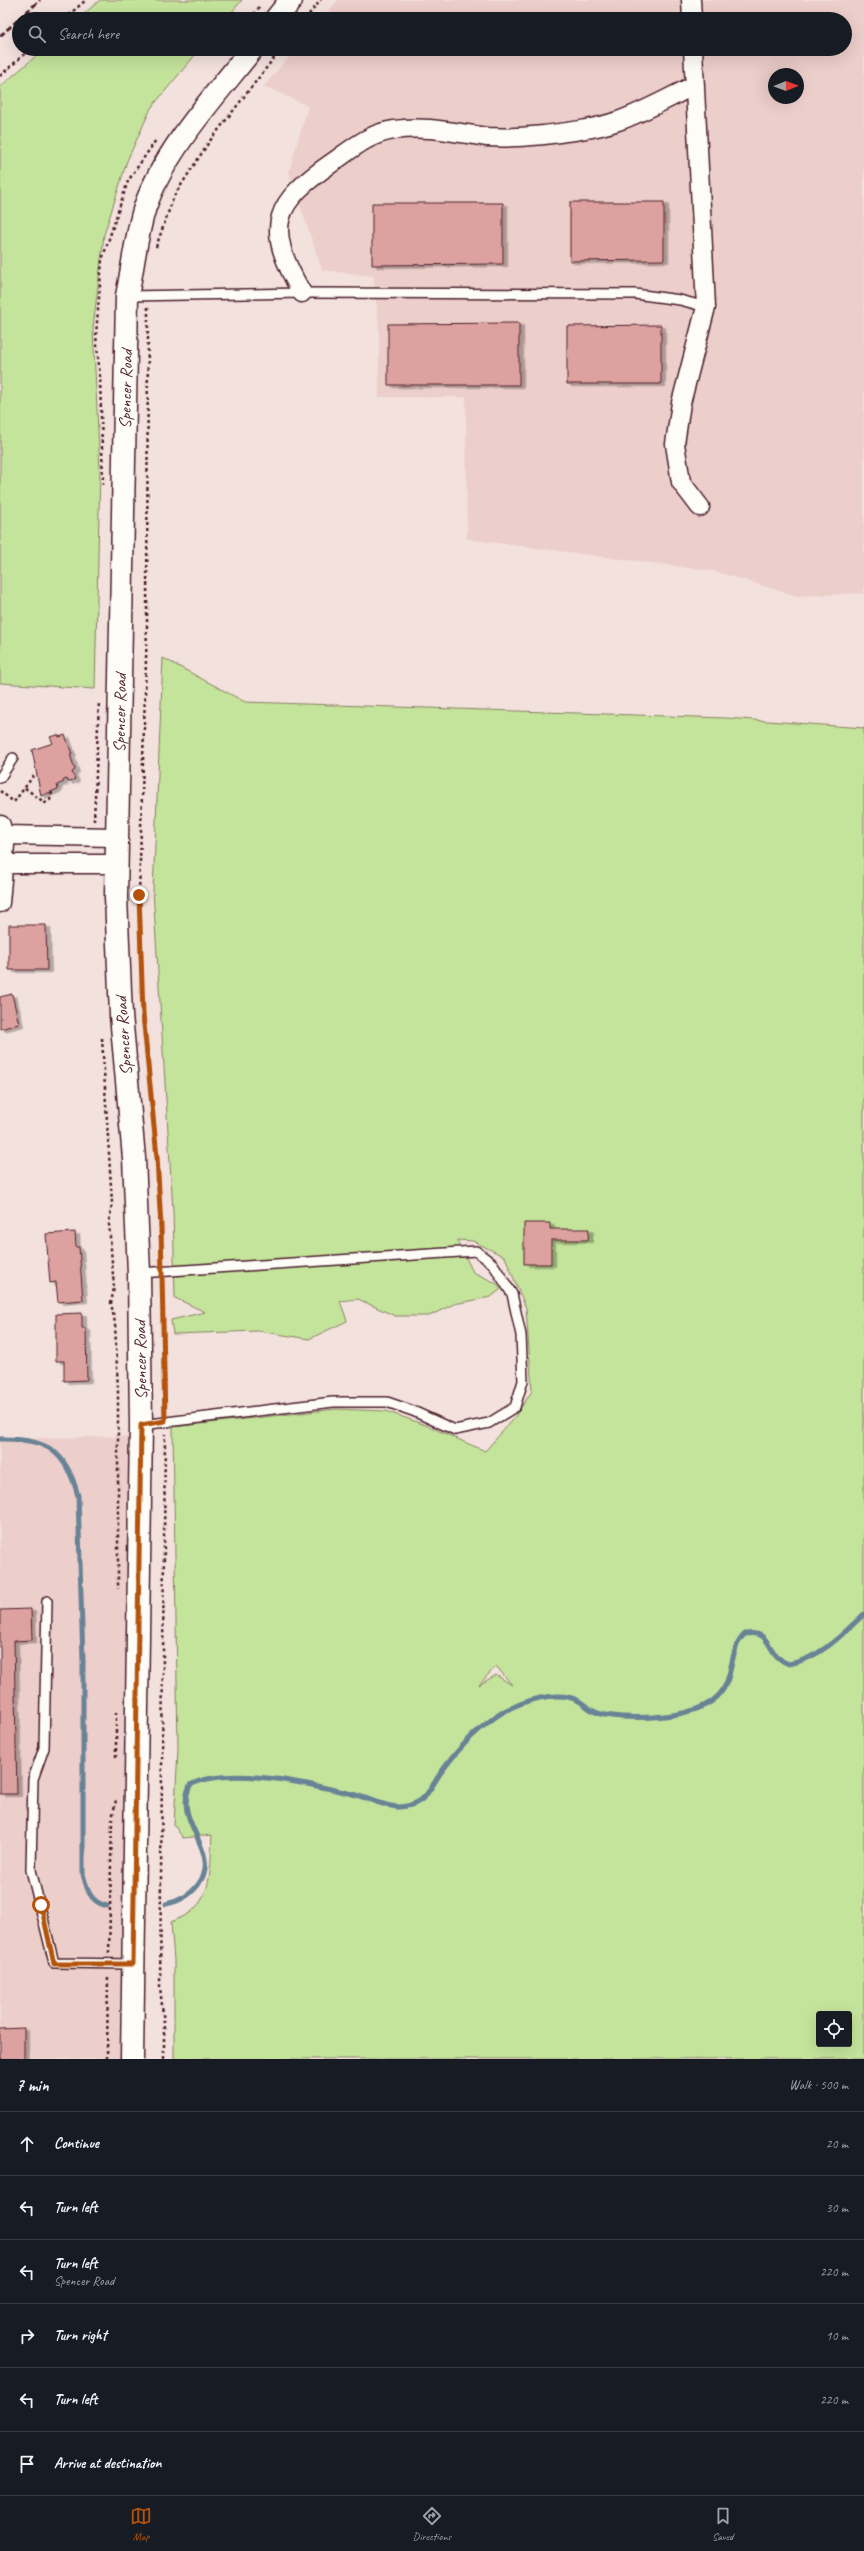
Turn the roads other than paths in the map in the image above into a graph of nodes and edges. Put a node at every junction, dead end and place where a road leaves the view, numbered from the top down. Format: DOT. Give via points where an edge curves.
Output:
graph roads {
  1 [pos="291,0"];
  2 [pos="691,0"];
  3 [pos="282,12"];
  4 [pos="692,12"];
  5 [pos="246,56"];
  6 [pos="693,56"];
  7 [pos="695,85"];
  8 [pos="302,294"];
  9 [pos="127,296"];
  10 [pos="706,307"];
  11 [pos="700,507"];
  12 [pos="13,758"];
  13 [pos="0,778"];
  14 [pos="2,830"];
  15 [pos="116,837"];
  16 [pos="2,863"];
  17 [pos="116,864"];
  18 [pos="0,903"];
  19 [pos="139,1273"];
  20 [pos="141,1425"];
  21 [pos="47,1601"];
  22 [pos="133,1964"];
  23 [pos="132,2059"];
  1 -- 3 [label="street"];
  2 -- 4 [label="street"];
  5 -- 9 [label="street, Spencer Road" via="189,129 164,169 145,207"];
  6 -- 7 [label="street"];
  7 -- 8 [label="street" via="618,121 589,128 542,135 488,137 441,129 394,130 370,136 296,190 284,205 278,229 287,266"];
  7 -- 10 [label="street"];
  8 -- 9 [label="lane"];
  8 -- 10 [label="lane" via="636,294 680,300"];
  9 -- 15 [label="street, Spencer Road"];
  10 -- 11 [label="street" via="681,403 675,444 681,482"];
  12 -- 13 [label="lane"];
  14 -- 15 [label="street"];
  14 -- 16 [label="street"];
  15 -- 17 [label="street, Spencer Road"];
  16 -- 17 [label="street"];
  16 -- 18 [label="street"];
  17 -- 19 [label="street, Spencer Road" via="121,1015 134,1158"];
  19 -- 20 [label="street, Spencer Road"];
  19 -- 20 [label="lane" via="476,1251 493,1264 512,1294 521,1335 522,1381 515,1407 489,1423 455,1430 387,1402 333,1402"];
  20 -- 22 [label="street, Spencer Road"];
  21 -- 22 [label="lane" via="44,1748 33,1779 32,1870 54,1964"];
  22 -- 23 [label="street, Spencer Road"];
}
